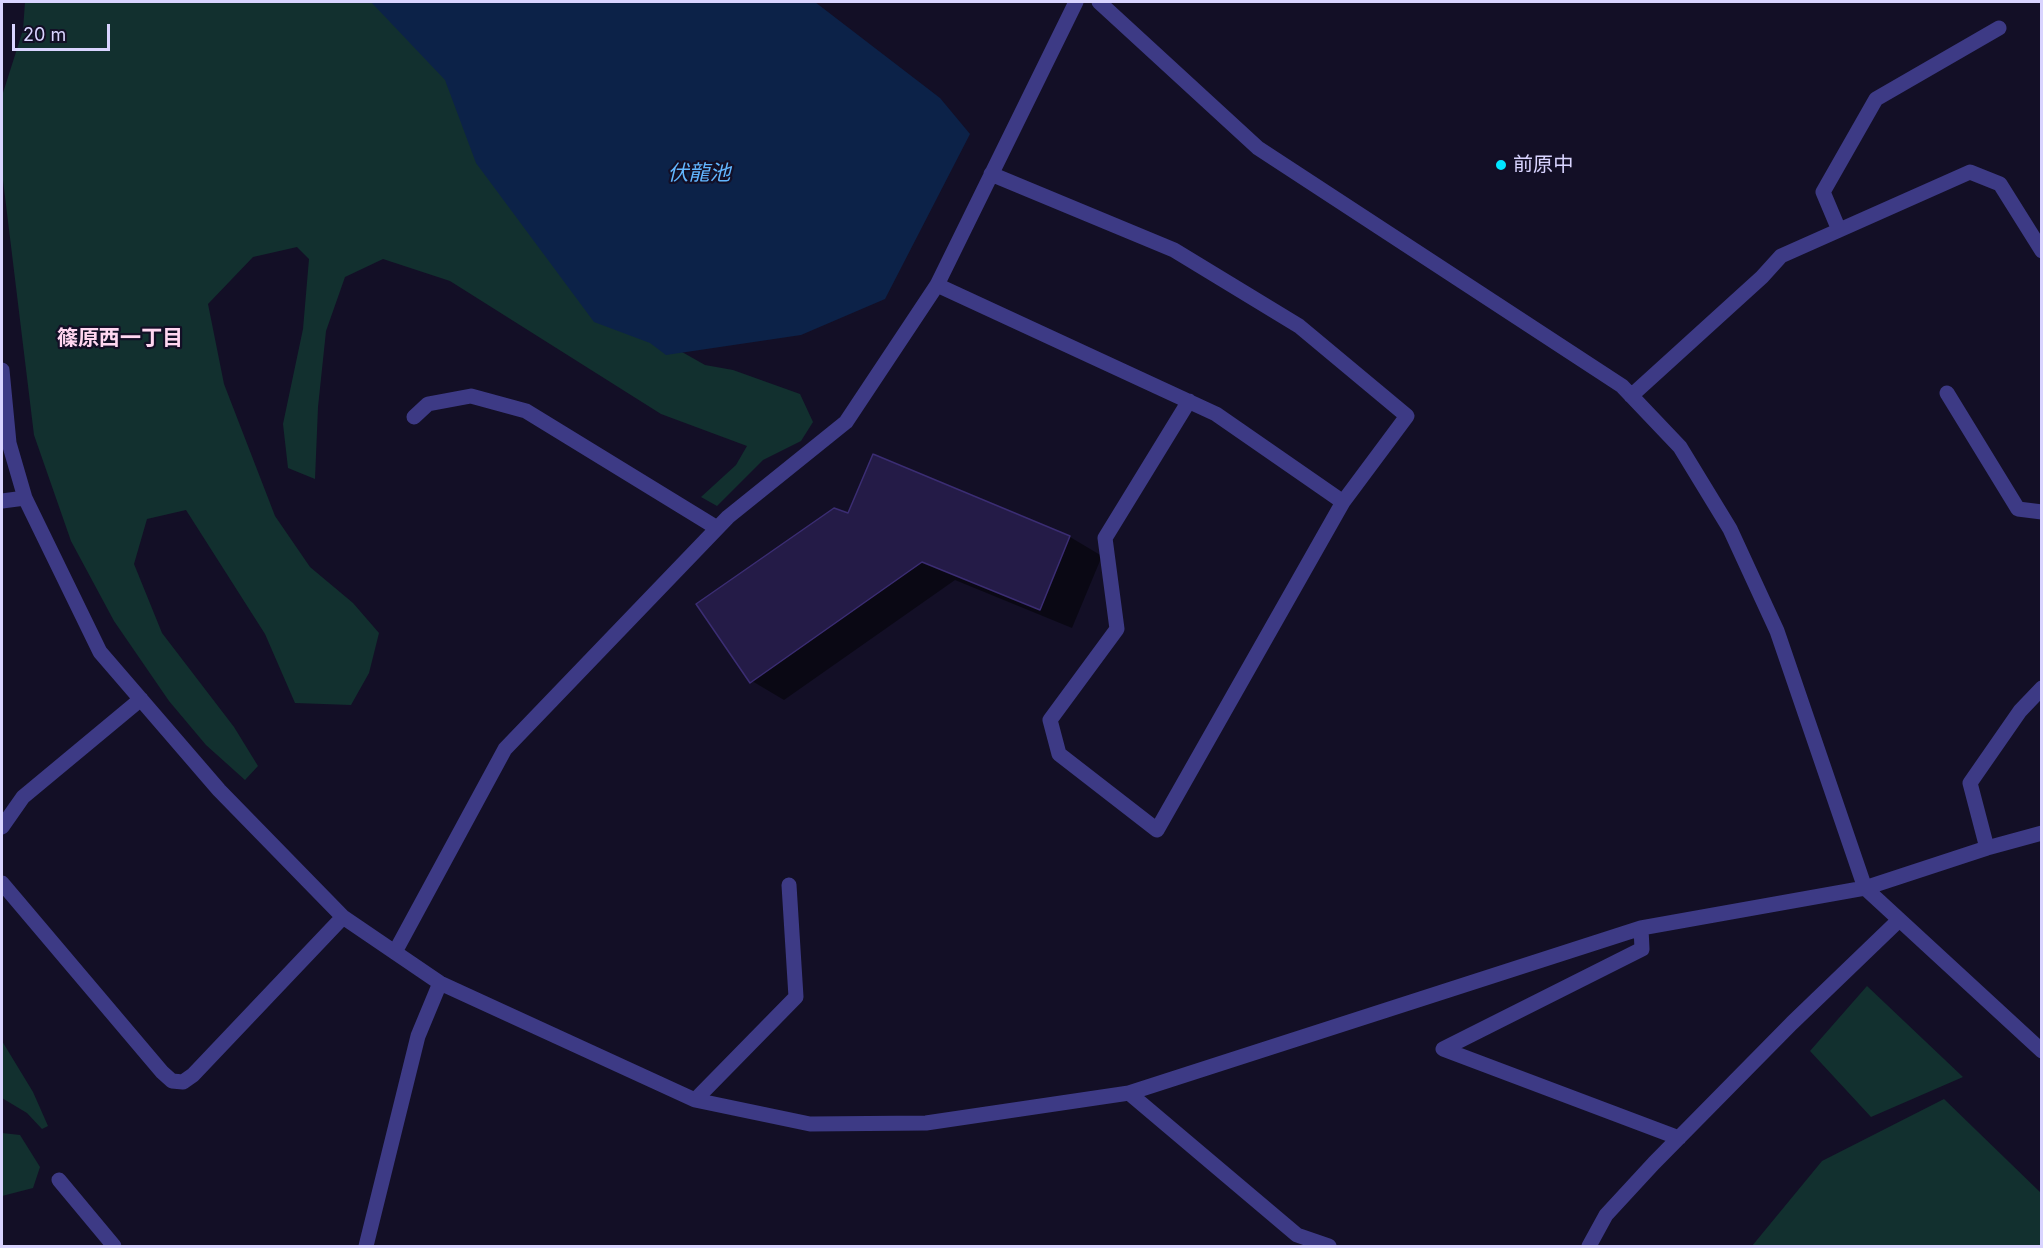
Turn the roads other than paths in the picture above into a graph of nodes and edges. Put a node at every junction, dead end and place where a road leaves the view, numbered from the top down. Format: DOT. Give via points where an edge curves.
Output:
graph roads {
  1 [pos="1076,2"];
  2 [pos="1099,2"];
  3 [pos="1999,28"];
  4 [pos="991,174"];
  5 [pos="1839,230"];
  6 [pos="2042,251"];
  7 [pos="937,285"];
  8 [pos="2,370"];
  9 [pos="1947,393"];
  10 [pos="1631,396"];
  11 [pos="1189,401"];
  12 [pos="414,417"];
  13 [pos="25,498"];
  14 [pos="2,501"];
  15 [pos="1343,502"];
  16 [pos="2042,512"];
  17 [pos="717,528"];
  18 [pos="2042,688"];
  19 [pos="141,699"];
  20 [pos="2,827"];
  21 [pos="2042,833"];
  22 [pos="1987,848"];
  23 [pos="2,883"];
  24 [pos="789,885"];
  25 [pos="1865,888"];
  26 [pos="343,917"];
  27 [pos="1899,920"];
  28 [pos="1641,928"];
  29 [pos="395,952"];
  30 [pos="440,983"];
  31 [pos="2042,1051"];
  32 [pos="1129,1093"];
  33 [pos="695,1100"];
  34 [pos="1679,1138"];
  35 [pos="59,1180"];
  36 [pos="114,1246"];
  37 [pos="366,1246"];
  38 [pos="1329,1246"];
  39 [pos="1589,1246"];
  1 -- 4 [label="street"];
  2 -- 10 [label="street" via="1258,148 1622,386"];
  3 -- 5 [label="street" via="1876,99 1822,192"];
  4 -- 7 [label="street"];
  4 -- 15 [label="street" via="1174,250 1299,326 1407,416"];
  5 -- 6 [label="street" via="1970,172 2000,184"];
  5 -- 10 [label="street" via="1781,256"];
  7 -- 11 [label="street"];
  7 -- 17 [label="street" via="846,422"];
  8 -- 13 [label="street" via="9,443"];
  9 -- 16 [label="street" via="2018,509"];
  10 -- 25 [label="street" via="1680,447 1734,539 1777,631"];
  11 -- 15 [label="street" via="1216,414"];
  11 -- 15 [label="street" via="1105,538 1117,629 1050,720 1059,754 1157,830"];
  12 -- 17 [label="street" via="428,404 471,396 526,411"];
  13 -- 14 [label="street"];
  13 -- 19 [label="street" via="100,652"];
  17 -- 29 [label="street" via="505,749"];
  18 -- 22 [label="street" via="2020,711 1970,783"];
  19 -- 20 [label="street" via="23,797"];
  19 -- 26 [label="street" via="219,790"];
  21 -- 22 [label="street"];
  22 -- 25 [label="street"];
  23 -- 26 [label="street" via="162,1072 183,1082"];
  24 -- 33 [label="street" via="796,997"];
  25 -- 27 [label="street"];
  25 -- 28 [label="street"];
  26 -- 29 [label="street"];
  27 -- 31 [label="street"];
  27 -- 34 [label="street"];
  28 -- 32 [label="street"];
  28 -- 34 [label="street" via="1642,950 1443,1049"];
  29 -- 30 [label="street"];
  30 -- 33 [label="street"];
  30 -- 37 [label="street" via="418,1036"];
  32 -- 33 [label="street" via="926,1123 810,1124"];
  32 -- 38 [label="street" via="1296,1235"];
  34 -- 39 [label="street" via="1606,1215"];
  35 -- 36 [label="street"];
}
